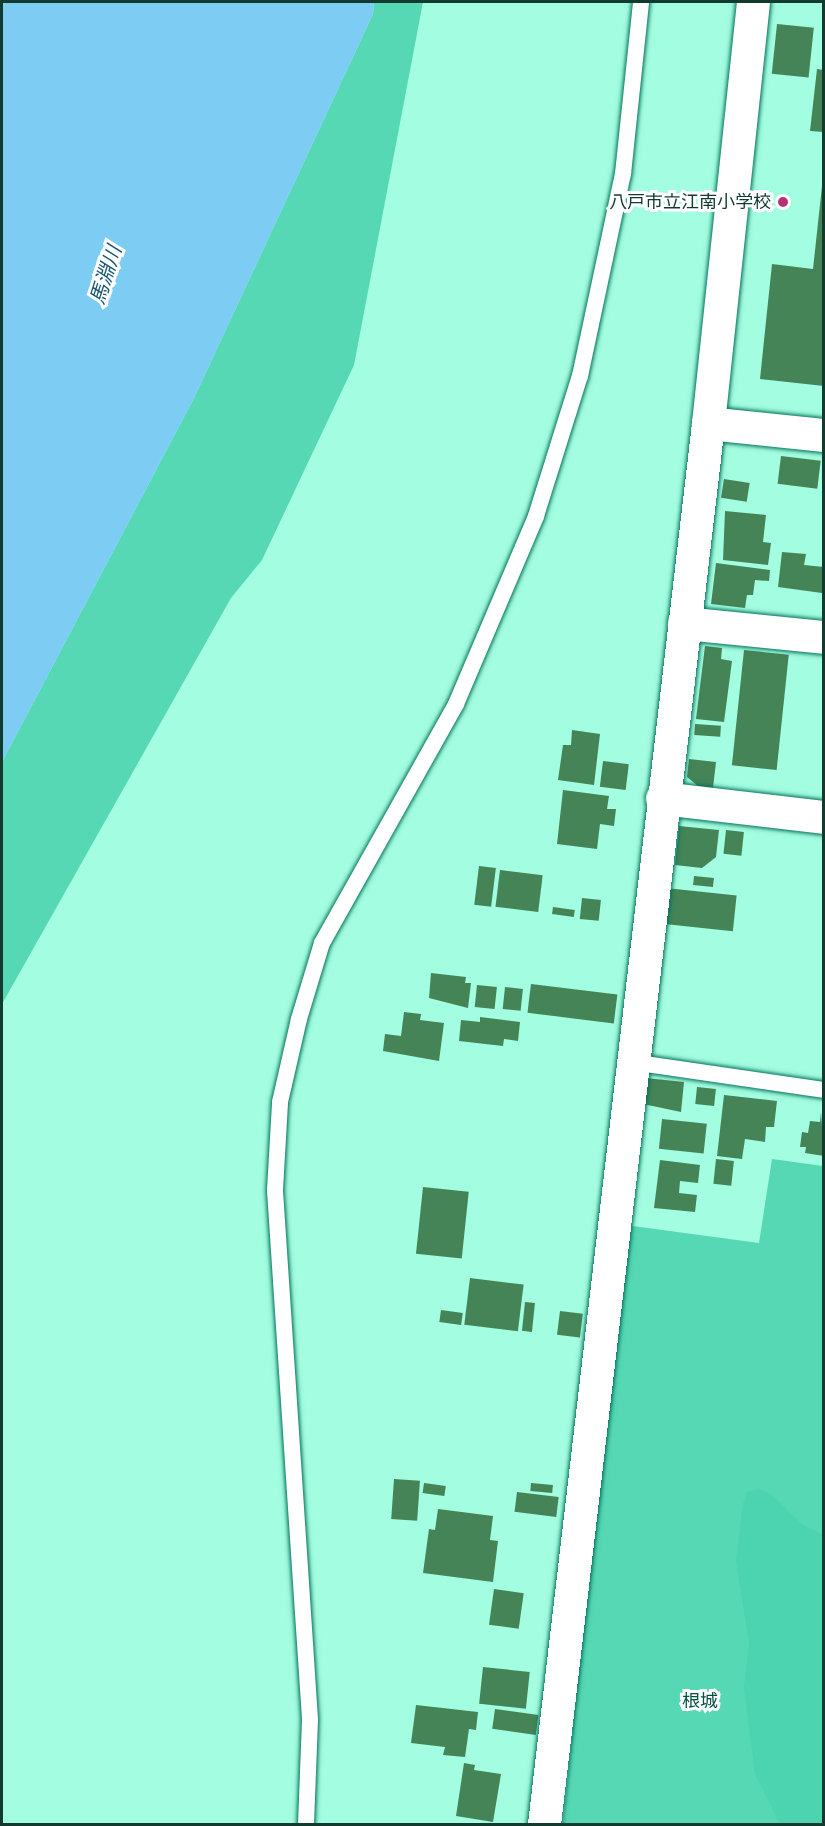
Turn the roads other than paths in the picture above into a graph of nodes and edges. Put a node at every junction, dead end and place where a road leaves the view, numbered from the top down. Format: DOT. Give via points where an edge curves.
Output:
graph roads {
  1 [pos="641,2"];
  2 [pos="753,2"];
  3 [pos="708,423"];
  4 [pos="824,435"];
  5 [pos="684,623"];
  6 [pos="824,637"];
  7 [pos="662,798"];
  8 [pos="824,817"];
  9 [pos="632,1062"];
  10 [pos="824,1090"];
  11 [pos="306,1824"];
  12 [pos="544,1824"];
  1 -- 11 [label="lane" via="623,174 580,376 536,516 456,704 322,943 298,1019 280,1102 274,1190 310,1719"];
  2 -- 3 [label="street"];
  3 -- 4 [label="street"];
  3 -- 5 [label="street"];
  5 -- 6 [label="street"];
  5 -- 7 [label="street"];
  7 -- 8 [label="street"];
  7 -- 9 [label="street"];
  9 -- 10 [label="lane"];
  9 -- 12 [label="street"];
}
